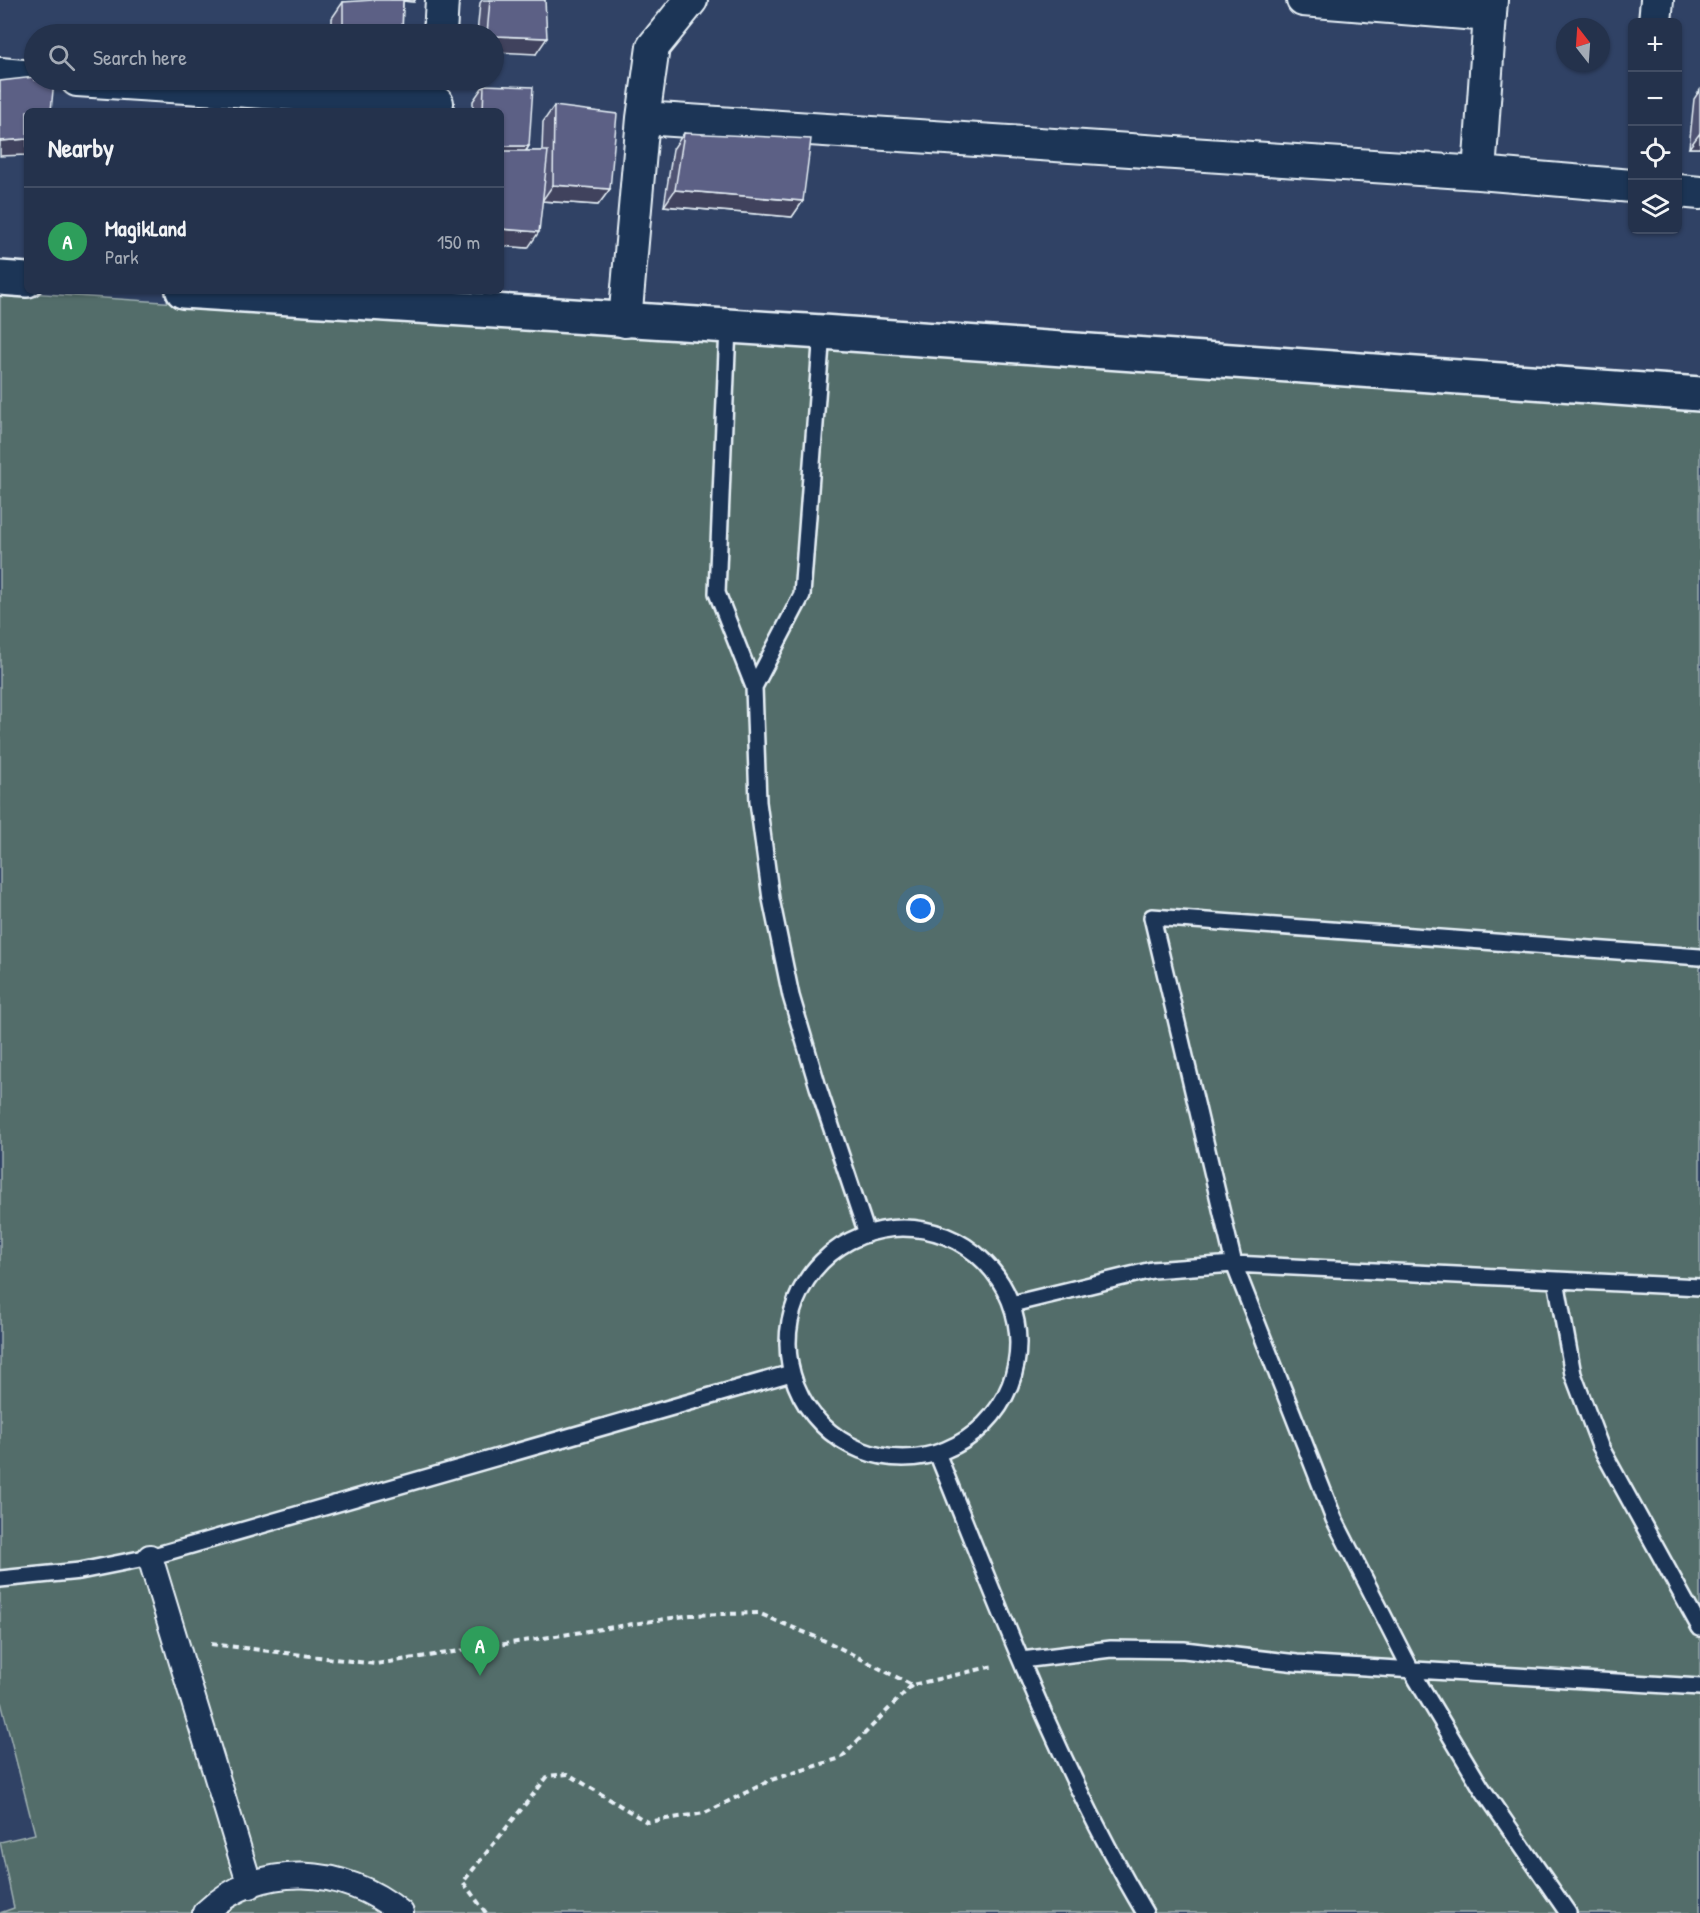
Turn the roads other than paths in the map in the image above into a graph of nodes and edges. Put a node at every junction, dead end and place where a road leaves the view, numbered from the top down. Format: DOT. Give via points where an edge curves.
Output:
graph roads {
  1 [pos="442,0"];
  2 [pos="691,0"];
  3 [pos="1303,0"];
  4 [pos="1657,0"];
  5 [pos="1491,8"];
  6 [pos="1655,18"];
  7 [pos="441,24"];
  8 [pos="0,74"];
  9 [pos="24,76"];
  10 [pos="277,90"];
  11 [pos="437,98"];
  12 [pos="643,118"];
  13 [pos="1479,173"];
  14 [pos="1628,186"];
  15 [pos="1682,191"];
  16 [pos="1700,193"];
  17 [pos="0,278"];
  18 [pos="24,280"];
  19 [pos="271,294"];
  20 [pos="418,299"];
  21 [pos="625,321"];
  22 [pos="728,327"];
  23 [pos="822,332"];
  24 [pos="1700,394"];
  25 [pos="754,687"];
  26 [pos="1700,957"];
  27 [pos="867,1234"];
  28 [pos="1234,1264"];
  29 [pos="1556,1280"];
  30 [pos="1700,1287"];
  31 [pos="1012,1304"];
  32 [pos="791,1372"];
  33 [pos="937,1453"];
  34 [pos="150,1557"];
  35 [pos="0,1579"];
  36 [pos="1700,1628"];
  37 [pos="1022,1660"];
  38 [pos="1411,1670"];
  39 [pos="1700,1687"];
  40 [pos="250,1886"];
  41 [pos="205,1913"];
  42 [pos="401,1913"];
  43 [pos="1145,1913"];
  44 [pos="1568,1913"];
  1 -- 7 [label="street"];
  2 -- 12 [label="street" via="653,47"];
  3 -- 5 [label="street"];
  4 -- 6 [label="street"];
  5 -- 13 [label="street"];
  8 -- 9 [label="street"];
  10 -- 11 [label="street"];
  12 -- 13 [label="street"];
  12 -- 21 [label="street"];
  13 -- 14 [label="street"];
  15 -- 16 [label="street"];
  17 -- 18 [label="street"];
  19 -- 20 [label="street"];
  20 -- 21 [label="street"];
  21 -- 22 [label="street"];
  22 -- 23 [label="street"];
  22 -- 25 [label="lane" via="717,593"];
  23 -- 24 [label="street"];
  23 -- 25 [label="lane" via="802,595"];
  25 -- 27 [label="lane" via="758,801 771,899 791,996"];
  26 -- 28 [label="lane" via="1152,917"];
  27 -- 31 [label="lane" via="896,1228 925,1230 954,1239 979,1256 999,1277"];
  27 -- 32 [label="lane" via="836,1250 811,1274 795,1304 788,1338"];
  28 -- 29 [label="lane"];
  28 -- 31 [label="lane" via="1152,1270"];
  28 -- 38 [label="lane" via="1334,1519"];
  29 -- 30 [label="lane"];
  29 -- 36 [label="lane" via="1573,1374 1600,1446"];
  31 -- 33 [label="lane" via="1019,1340 1014,1377 997,1410 971,1437"];
  32 -- 33 [label="lane" via="806,1406 831,1434 864,1451 891,1457"];
  32 -- 34 [label="lane"];
  33 -- 37 [label="lane"];
  34 -- 35 [label="lane" via="80,1571"];
  34 -- 40 [label="street"];
  37 -- 38 [label="lane" via="1112,1649 1184,1650 1297,1663"];
  37 -- 43 [label="lane" via="1106,1847"];
  38 -- 39 [label="lane"];
  38 -- 44 [label="lane" via="1481,1787"];
  40 -- 41 [label="street"];
  40 -- 42 [label="street" via="267,1879 298,1875 328,1877 357,1885 385,1899"];
}
